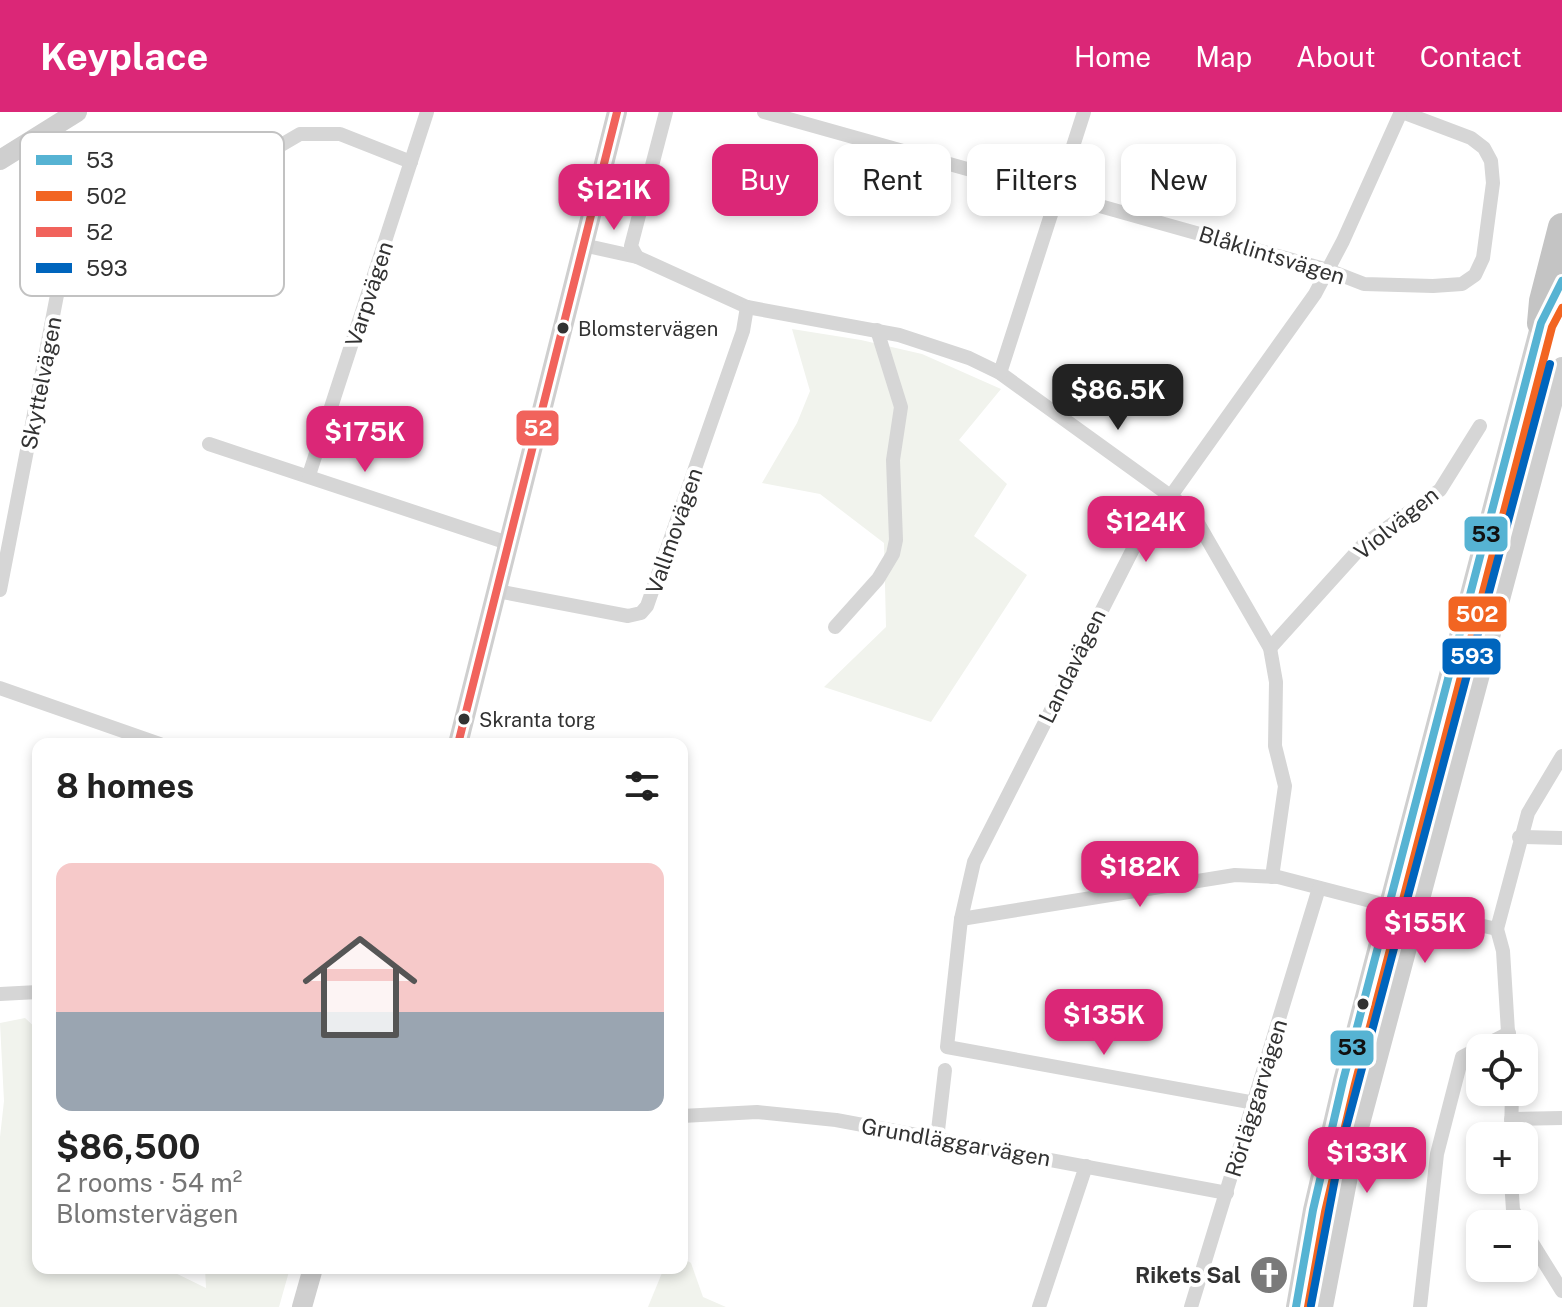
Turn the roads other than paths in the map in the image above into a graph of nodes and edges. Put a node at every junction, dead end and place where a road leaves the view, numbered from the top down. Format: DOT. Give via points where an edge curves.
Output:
graph roads {
  1 [pos="77,112"];
  2 [pos="427,112"];
  3 [pos="617,112"];
  4 [pos="666,112"];
  5 [pos="764,112"];
  6 [pos="1084,112"];
  7 [pos="1402,112"];
  8 [pos="45,132"];
  9 [pos="284,143"];
  10 [pos="1074,144"];
  11 [pos="20,148"];
  12 [pos="0,160"];
  13 [pos="411,162"];
  14 [pos="967,168"];
  15 [pos="1105,206"];
  16 [pos="1051,216"];
  17 [pos="1562,227"];
  18 [pos="583,245"];
  19 [pos="637,257"];
  20 [pos="1328,270"];
  21 [pos="1562,281"];
  22 [pos="57,296"];
  23 [pos="747,307"];
  24 [pos="1541,323"];
  25 [pos="877,330"];
  26 [pos="1562,367"];
  27 [pos="1000,373"];
  28 [pos="1480,426"];
  29 [pos="209,444"];
  30 [pos="309,475"];
  31 [pos="1171,493"];
  32 [pos="508,543"];
  33 [pos="0,590"];
  34 [pos="497,591"];
  35 [pos="835,627"];
  36 [pos="1270,648"];
  37 [pos="0,688"];
  38 [pos="143,738"];
  39 [pos="460,738"];
  40 [pos="1562,756"];
  41 [pos="1519,837"];
  42 [pos="1562,838"];
  43 [pos="1272,877"];
  44 [pos="1319,888"];
  45 [pos="1390,906"];
  46 [pos="1416,911"];
  47 [pos="961,919"];
  48 [pos="1497,929"];
  49 [pos="32,992"];
  50 [pos="0,994"];
  51 [pos="1509,1034"];
  52 [pos="1466,1056"];
  53 [pos="945,1070"];
  54 [pos="1255,1103"];
  55 [pos="1511,1106"];
  56 [pos="688,1115"];
  57 [pos="1562,1118"];
  58 [pos="1511,1119"];
  59 [pos="937,1139"];
  60 [pos="1086,1166"];
  61 [pos="1227,1193"];
  62 [pos="1538,1252"];
  63 [pos="311,1274"];
  64 [pos="1562,1291"];
  65 [pos="302,1307"];
  66 [pos="1039,1307"];
  67 [pos="1191,1307"];
  68 [pos="1296,1307"];
  69 [pos="1323,1307"];
  70 [pos="1420,1307"];
  1 -- 8 [label="main road"];
  2 -- 13 [label="street, Varpvägen"];
  3 -- 18 [label="main road"];
  4 -- 19 [label="street" via="631,246"];
  5 -- 14 [label="street, Blåklintsvägen"];
  6 -- 10 [label="street"];
  7 -- 20 [label="street, Landavägen"];
  7 -- 20 [label="street, Blåklintsvägen" via="1484,148 1493,183 1483,258 1475,275 1459,284 1364,284"];
  9 -- 13 [label="street" via="300,134 340,134"];
  11 -- 12 [label="main road"];
  13 -- 30 [label="street, Varpvägen"];
  15 -- 20 [label="street, Blåklintsvägen"];
  16 -- 27 [label="street"];
  17 -- 24 [label="highway"];
  18 -- 19 [label="street"];
  18 -- 32 [label="main road"];
  19 -- 23 [label="street"];
  20 -- 31 [label="street, Landavägen"];
  21 -- 24 [label="main road"];
  22 -- 33 [label="street, Skyttelvägen"];
  23 -- 25 [label="street"];
  23 -- 34 [label="street, Vallmovägen" via="686,497 641,613 628,616"];
  24 -- 45 [label="main road"];
  25 -- 27 [label="street" via="933,344"];
  25 -- 35 [label="street" via="901,407 893,460 896,540 878,579"];
  26 -- 46 [label="main road"];
  27 -- 31 [label="street"];
  28 -- 36 [label="street, Violvägen" via="1440,490 1363,545"];
  29 -- 30 [label="street"];
  30 -- 32 [label="street"];
  31 -- 36 [label="street" via="1191,511"];
  31 -- 47 [label="street, Landavägen" via="1114,582 974,862"];
  32 -- 34 [label="main road"];
  34 -- 39 [label="main road"];
  36 -- 43 [label="street" via="1276,682 1275,746 1285,786"];
  37 -- 38 [label="street"];
  40 -- 41 [label="street"];
  41 -- 42 [label="street"];
  41 -- 48 [label="street"];
  43 -- 44 [label="street"];
  43 -- 47 [label="street" via="1207,878"];
  44 -- 45 [label="street"];
  44 -- 54 [label="street, Rörläggarvägen"];
  45 -- 46 [label="main road"];
  45 -- 68 [label="main road" via="1333,1124"];
  46 -- 48 [label="street"];
  46 -- 69 [label="main road" via="1353,1150"];
  47 -- 54 [label="street, Landavägen" via="947,1047"];
  48 -- 51 [label="street"];
  49 -- 50 [label="street"];
  52 -- 70 [label="street" via="1435,1167"];
  53 -- 59 [label="street"];
  54 -- 61 [label="street, Rörläggarvägen"];
  55 -- 58 [label="street"];
  56 -- 59 [label="street, Grundläggarvägen" via="793,1114"];
  57 -- 58 [label="street"];
  59 -- 60 [label="street, Grundläggarvägen"];
  60 -- 61 [label="street, Grundläggarvägen"];
  60 -- 66 [label="street"];
  61 -- 67 [label="street, Rörläggarvägen"];
  62 -- 64 [label="street"];
  63 -- 65 [label="main road"];
}
